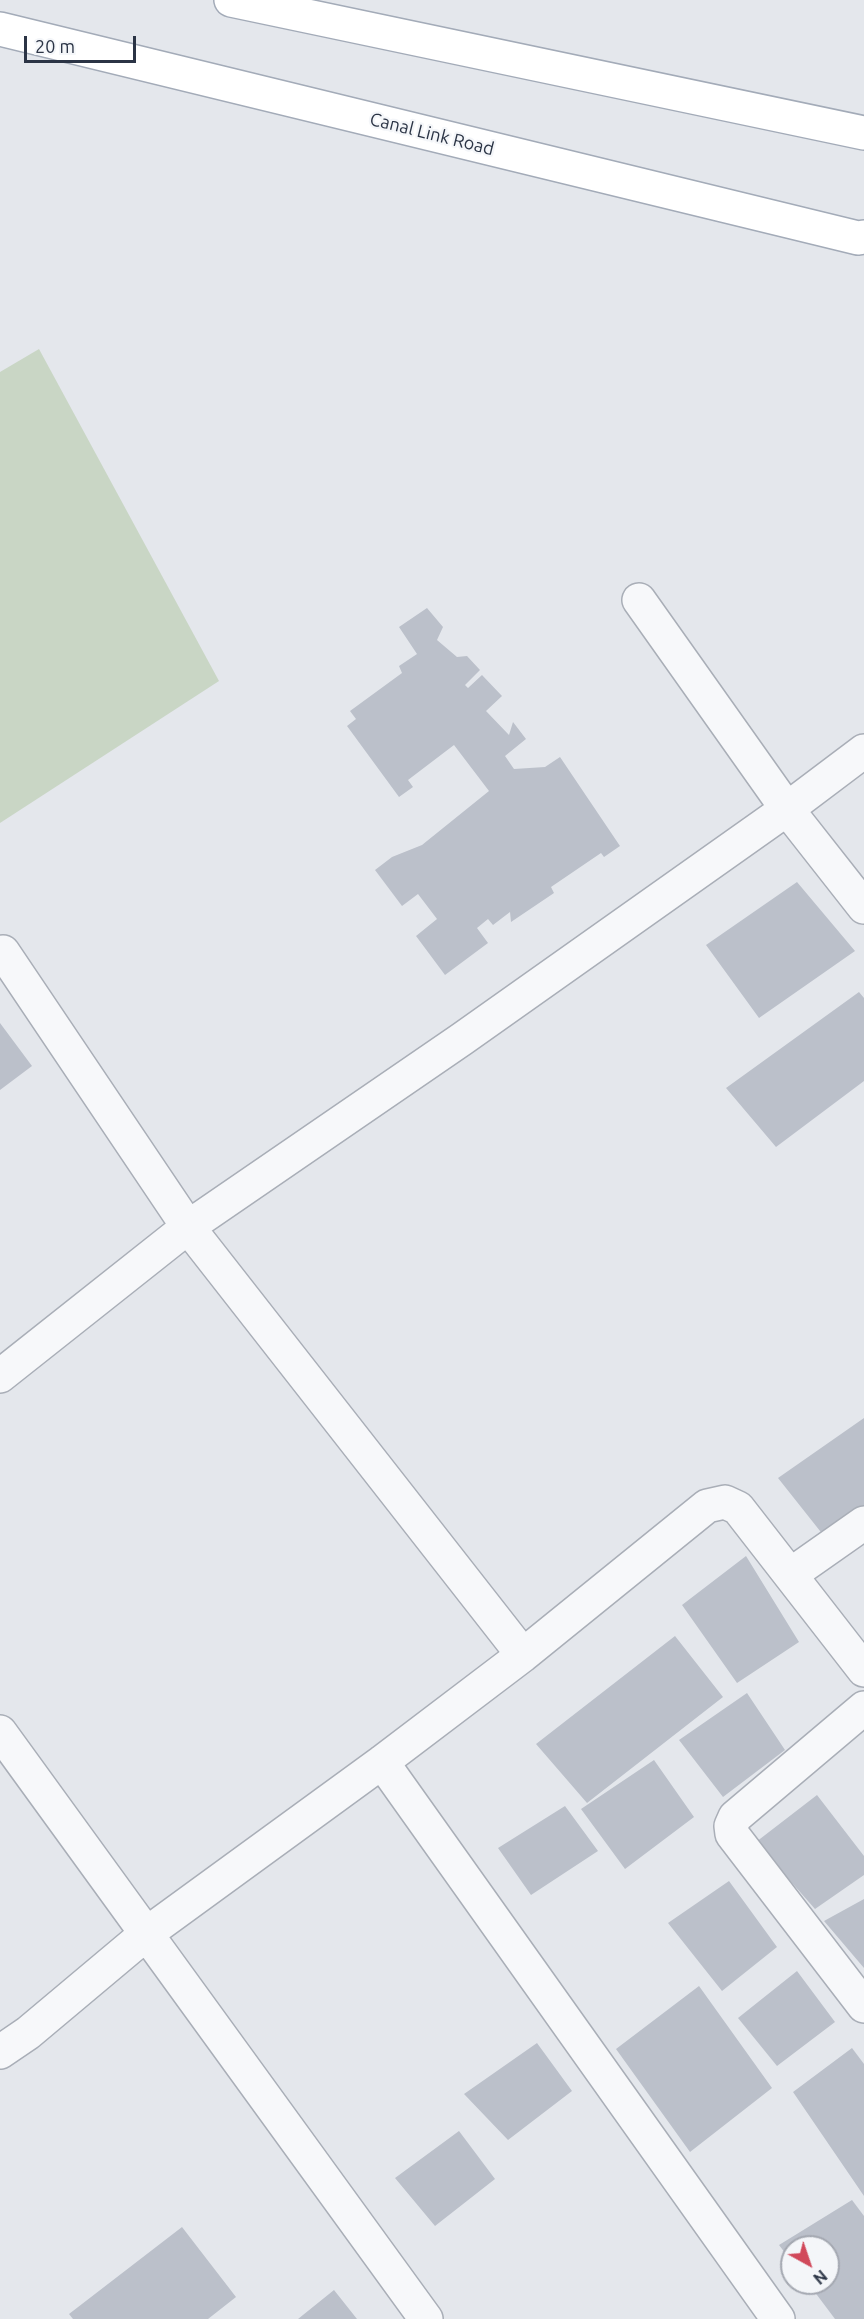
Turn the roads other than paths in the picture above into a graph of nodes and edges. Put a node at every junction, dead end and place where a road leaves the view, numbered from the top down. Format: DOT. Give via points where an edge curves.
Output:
graph roads {
  1 [pos="231,0"];
  2 [pos="0,29"];
  3 [pos="864,133"];
  4 [pos="864,237"];
  5 [pos="639,600"];
  6 [pos="864,751"];
  7 [pos="787,809"];
  8 [pos="864,907"];
  9 [pos="3,952"];
  10 [pos="188,1227"];
  11 [pos="0,1375"];
  12 [pos="864,1523"];
  13 [pos="790,1575"];
  14 [pos="523,1655"];
  15 [pos="864,1670"];
  16 [pos="864,1708"];
  17 [pos="0,1732"];
  18 [pos="382,1762"];
  19 [pos="146,1934"];
  20 [pos="864,2006"];
  21 [pos="0,2052"];
  22 [pos="426,2319"];
  23 [pos="778,2319"];
  1 -- 3 [label="main road"];
  2 -- 4 [label="main road, Canal Link Road"];
  5 -- 7 [label="street"];
  6 -- 7 [label="street"];
  7 -- 8 [label="street"];
  7 -- 10 [label="street"];
  9 -- 10 [label="street"];
  10 -- 11 [label="street"];
  10 -- 14 [label="street"];
  12 -- 13 [label="street"];
  13 -- 14 [label="street" via="738,1508 725,1502 707,1506"];
  13 -- 15 [label="street"];
  14 -- 18 [label="street"];
  16 -- 20 [label="street" via="735,1817 731,1826 732,1834"];
  17 -- 19 [label="street"];
  18 -- 19 [label="street"];
  18 -- 23 [label="street"];
  19 -- 21 [label="street"];
  19 -- 22 [label="street"];
}
